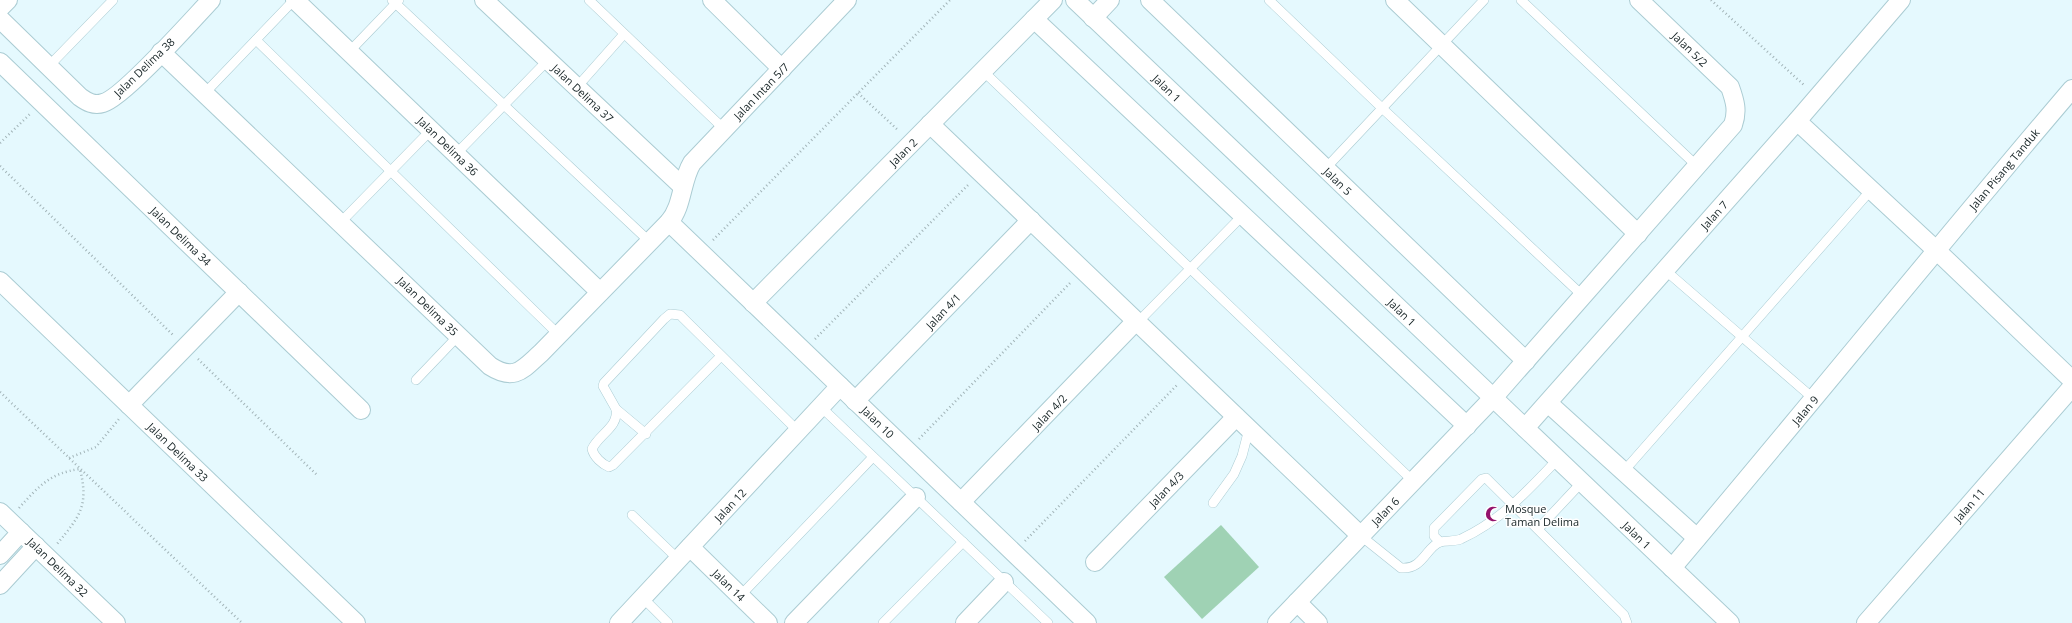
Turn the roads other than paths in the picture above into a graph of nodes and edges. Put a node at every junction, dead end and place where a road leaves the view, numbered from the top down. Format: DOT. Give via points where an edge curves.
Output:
graph roads {
  1 [pos="8,0"];
  2 [pos="113,0"];
  3 [pos="212,0"];
  4 [pos="295,0"];
  5 [pos="588,0"];
  6 [pos="712,0"];
  7 [pos="847,0"];
  8 [pos="1053,0"];
  9 [pos="1075,0"];
  10 [pos="1110,0"];
  11 [pos="1150,0"];
  12 [pos="1269,0"];
  13 [pos="1395,0"];
  14 [pos="1484,0"];
  15 [pos="1521,0"];
  16 [pos="1639,0"];
  17 [pos="1901,0"];
  18 [pos="395,1"];
  19 [pos="486,1"];
  20 [pos="0,8"];
  21 [pos="1034,18"];
  22 [pos="1093,18"];
  23 [pos="0,20"];
  24 [pos="624,34"];
  25 [pos="256,40"];
  26 [pos="1442,45"];
  27 [pos="161,52"];
  28 [pos="350,52"];
  29 [pos="548,60"];
  30 [pos="0,62"];
  31 [pos="48,67"];
  32 [pos="782,69"];
  33 [pos="983,71"];
  34 [pos="577,87"];
  35 [pos="2072,89"];
  36 [pos="205,93"];
  37 [pos="1736,102"];
  38 [pos="504,105"];
  39 [pos="1383,110"];
  40 [pos="1797,121"];
  41 [pos="930,124"];
  42 [pos="724,129"];
  43 [pos="431,130"];
  44 [pos="456,154"];
  45 [pos="1697,166"];
  46 [pos="1325,169"];
  47 [pos="391,171"];
  48 [pos="682,186"];
  49 [pos="1871,190"];
  50 [pos="1243,215"];
  51 [pos="1031,220"];
  52 [pos="668,222"];
  53 [pos="340,223"];
  54 [pos="1638,234"];
  55 [pos="650,242"];
  56 [pos="1936,250"];
  57 [pos="1191,269"];
  58 [pos="1665,270"];
  59 [pos="0,281"];
  60 [pos="239,292"];
  61 [pos="600,292"];
  62 [pos="1584,296"];
  63 [pos="753,303"];
  64 [pos="1137,322"];
  65 [pos="559,334"];
  66 [pos="458,336"];
  67 [pos="1743,336"];
  68 [pos="721,356"];
  69 [pos="1526,361"];
  70 [pos="416,380"];
  71 [pos="2072,380"];
  72 [pos="840,386"];
  73 [pos="2072,387"];
  74 [pos="1493,398"];
  75 [pos="1814,398"];
  76 [pos="855,401"];
  77 [pos="1548,403"];
  78 [pos="129,405"];
  79 [pos="821,407"];
  80 [pos="616,409"];
  81 [pos="361,410"];
  82 [pos="1243,423"];
  83 [pos="1467,426"];
  84 [pos="1525,428"];
  85 [pos="798,431"];
  86 [pos="646,434"];
  87 [pos="873,457"];
  88 [pos="1558,459"];
  89 [pos="1624,471"];
  90 [pos="1413,481"];
  91 [pos="1582,482"];
  92 [pos="916,497"];
  93 [pos="961,502"];
  94 [pos="1213,502"];
  95 [pos="1514,505"];
  96 [pos="632,515"];
  97 [pos="4,516"];
  98 [pos="1538,528"];
  99 [pos="21,532"];
  100 [pos="1361,536"];
  101 [pos="1697,538"];
  102 [pos="962,542"];
  103 [pos="1440,542"];
  104 [pos="41,552"];
  105 [pos="684,553"];
  106 [pos="0,555"];
  107 [pos="1095,562"];
  108 [pos="1672,568"];
  109 [pos="1004,582"];
  110 [pos="0,585"];
  111 [pos="740,596"];
  112 [pos="642,598"];
  113 [pos="1296,602"];
  114 [pos="1724,621"];
  115 [pos="116,623"];
  116 [pos="356,623"];
  117 [pos="619,623"];
  118 [pos="668,623"];
  119 [pos="768,623"];
  120 [pos="794,623"];
  121 [pos="883,623"];
  122 [pos="965,623"];
  123 [pos="1048,623"];
  124 [pos="1087,623"];
  125 [pos="1277,623"];
  126 [pos="1318,623"];
  127 [pos="1627,623"];
  128 [pos="1866,623"];
  1 -- 20 [label="street"];
  2 -- 31 [label="lane"];
  3 -- 27 [label="street, Jalan Delima 38"];
  4 -- 25 [label="lane"];
  4 -- 28 [label="street, Jalan Delima 36"];
  5 -- 24 [label="lane"];
  6 -- 32 [label="street"];
  7 -- 32 [label="street, Jalan Intan 5/7"];
  8 -- 21 [label="street, Jalan 2"];
  9 -- 22 [label="street, Jalan 1"];
  10 -- 22 [label="street"];
  11 -- 46 [label="street, Jalan 5"];
  12 -- 39 [label="lane"];
  13 -- 26 [label="street"];
  14 -- 26 [label="lane"];
  15 -- 45 [label="lane"];
  16 -- 37 [label="street, Jalan 5/2" via="1730,87"];
  17 -- 40 [label="street, Jalan 7"];
  18 -- 28 [label="lane"];
  18 -- 38 [label="lane"];
  19 -- 29 [label="street, Jalan Delima 37"];
  21 -- 33 [label="street, Jalan 2"];
  21 -- 50 [label="street"];
  22 -- 74 [label="street, Jalan 1"];
  23 -- 31 [label="street, Jalan Delima 38"];
  24 -- 34 [label="lane"];
  24 -- 42 [label="lane"];
  25 -- 36 [label="lane"];
  25 -- 47 [label="lane"];
  26 -- 39 [label="lane"];
  26 -- 54 [label="street"];
  27 -- 31 [label="street, Jalan Delima 38" via="124,89 103,103 91,104 80,97"];
  27 -- 36 [label="street, Jalan Delima 35"];
  28 -- 43 [label="street, Jalan Delima 36"];
  29 -- 34 [label="street, Jalan Delima 37"];
  29 -- 38 [label="lane"];
  30 -- 60 [label="street, Jalan Delima 34"];
  32 -- 42 [label="street, Jalan Intan 5/7"];
  33 -- 41 [label="street, Jalan 2"];
  33 -- 57 [label="lane"];
  34 -- 48 [label="street, Jalan Delima 37"];
  35 -- 56 [label="street, Jalan Pisang Tanduk"];
  36 -- 53 [label="street, Jalan Delima 35"];
  37 -- 45 [label="street, Jalan 6" via="1737,115 1733,125"];
  38 -- 44 [label="lane"];
  38 -- 55 [label="lane"];
  39 -- 46 [label="lane"];
  39 -- 62 [label="lane"];
  40 -- 49 [label="street"];
  40 -- 58 [label="street, Jalan 7"];
  41 -- 51 [label="street"];
  41 -- 63 [label="street, Jalan 2"];
  42 -- 48 [label="street, Jalan Intan 5/7" via="692,163"];
  43 -- 44 [label="street, Jalan Delima 36"];
  43 -- 47 [label="lane"];
  44 -- 61 [label="street, Jalan Delima 36"];
  45 -- 54 [label="street, Jalan 6"];
  46 -- 69 [label="street, Jalan 5"];
  47 -- 53 [label="lane"];
  47 -- 65 [label="lane"];
  48 -- 52 [label="street, Jalan Delima 35" via="678,204"];
  49 -- 56 [label="street"];
  49 -- 67 [label="lane"];
  50 -- 57 [label="lane"];
  50 -- 83 [label="street"];
  51 -- 64 [label="street"];
  51 -- 76 [label="street, Jalan 4/1"];
  52 -- 55 [label="street, Jalan Delima 35"];
  52 -- 63 [label="street, Jalan 10"];
  53 -- 66 [label="street, Jalan Delima 35"];
  54 -- 62 [label="street, Jalan 6"];
  55 -- 61 [label="street, Jalan Delima 35"];
  56 -- 71 [label="street"];
  56 -- 75 [label="street, Jalan 9"];
  57 -- 64 [label="lane"];
  57 -- 90 [label="lane"];
  58 -- 67 [label="lane"];
  58 -- 77 [label="street, Jalan 7"];
  59 -- 78 [label="street, Jalan Delima 33"];
  60 -- 78 [label="street"];
  60 -- 81 [label="street, Jalan Delima 34"];
  61 -- 65 [label="street, Jalan Delima 35"];
  62 -- 69 [label="street, Jalan 6"];
  63 -- 72 [label="street, Jalan 10"];
  64 -- 82 [label="street"];
  64 -- 93 [label="street, Jalan 4/2"];
  65 -- 66 [label="street, Jalan Delima 35" via="530,363 513,374 502,373 490,366"];
  66 -- 70 [label="lane"];
  67 -- 75 [label="lane"];
  67 -- 89 [label="lane"];
  68 -- 80 [label="lane" via="680,315 670,314 604,383 604,391"];
  68 -- 85 [label="lane"];
  68 -- 86 [label="lane"];
  69 -- 74 [label="street, Jalan 6"];
  72 -- 76 [label="street, Jalan 10"];
  72 -- 79 [label="street, Jalan 12"];
  73 -- 128 [label="street, Jalan 11"];
  74 -- 83 [label="street, Jalan 6"];
  74 -- 84 [label="street, Jalan 1"];
  75 -- 101 [label="street, Jalan 9"];
  76 -- 93 [label="street, Jalan 10"];
  77 -- 84 [label="street, Jalan 7"];
  77 -- 89 [label="street"];
  78 -- 116 [label="street, Jalan Delima 33"];
  79 -- 85 [label="street, Jalan 12"];
  79 -- 87 [label="lane"];
  80 -- 86 [label="lane"];
  80 -- 86 [label="lane" via="615,422 592,449 604,465 613,465"];
  82 -- 94 [label="lane" via="1242,456 1234,474"];
  82 -- 100 [label="street"];
  82 -- 107 [label="street, Jalan 4/3"];
  83 -- 90 [label="street, Jalan 6"];
  84 -- 88 [label="street, Jalan 1"];
  85 -- 105 [label="street, Jalan 12"];
  87 -- 92 [label="lane"];
  87 -- 111 [label="lane"];
  88 -- 91 [label="street, Jalan 1"];
  88 -- 95 [label="lane"];
  89 -- 101 [label="street"];
  90 -- 100 [label="street, Jalan 6"];
  91 -- 98 [label="lane"];
  91 -- 108 [label="street, Jalan 1"];
  92 -- 102 [label="lane"];
  92 -- 120 [label="street"];
  93 -- 124 [label="street, Jalan 10"];
  95 -- 98 [label="lane"];
  95 -- 103 [label="lane" via="1460,540"];
  95 -- 103 [label="lane" via="1490,481 1482,479 1434,528 1434,536"];
  96 -- 105 [label="lane"];
  97 -- 99 [label="street, Jalan Delima 32"];
  98 -- 127 [label="lane" via="1624,615"];
  99 -- 104 [label="street, Jalan Delima 32"];
  99 -- 106 [label="street"];
  100 -- 103 [label="lane" via="1401,568 1417,564"];
  100 -- 113 [label="street, Jalan 6"];
  101 -- 108 [label="street, Jalan 9"];
  102 -- 109 [label="lane"];
  102 -- 121 [label="lane"];
  104 -- 110 [label="street"];
  104 -- 115 [label="street, Jalan Delima 32"];
  105 -- 111 [label="street, Jalan 14"];
  105 -- 112 [label="street, Jalan 12"];
  108 -- 114 [label="street, Jalan 1"];
  109 -- 122 [label="street"];
  109 -- 123 [label="lane"];
  111 -- 119 [label="street, Jalan 14"];
  112 -- 117 [label="street, Jalan 12"];
  112 -- 118 [label="lane"];
  113 -- 125 [label="street, Jalan 6"];
  113 -- 126 [label="street"];
}
